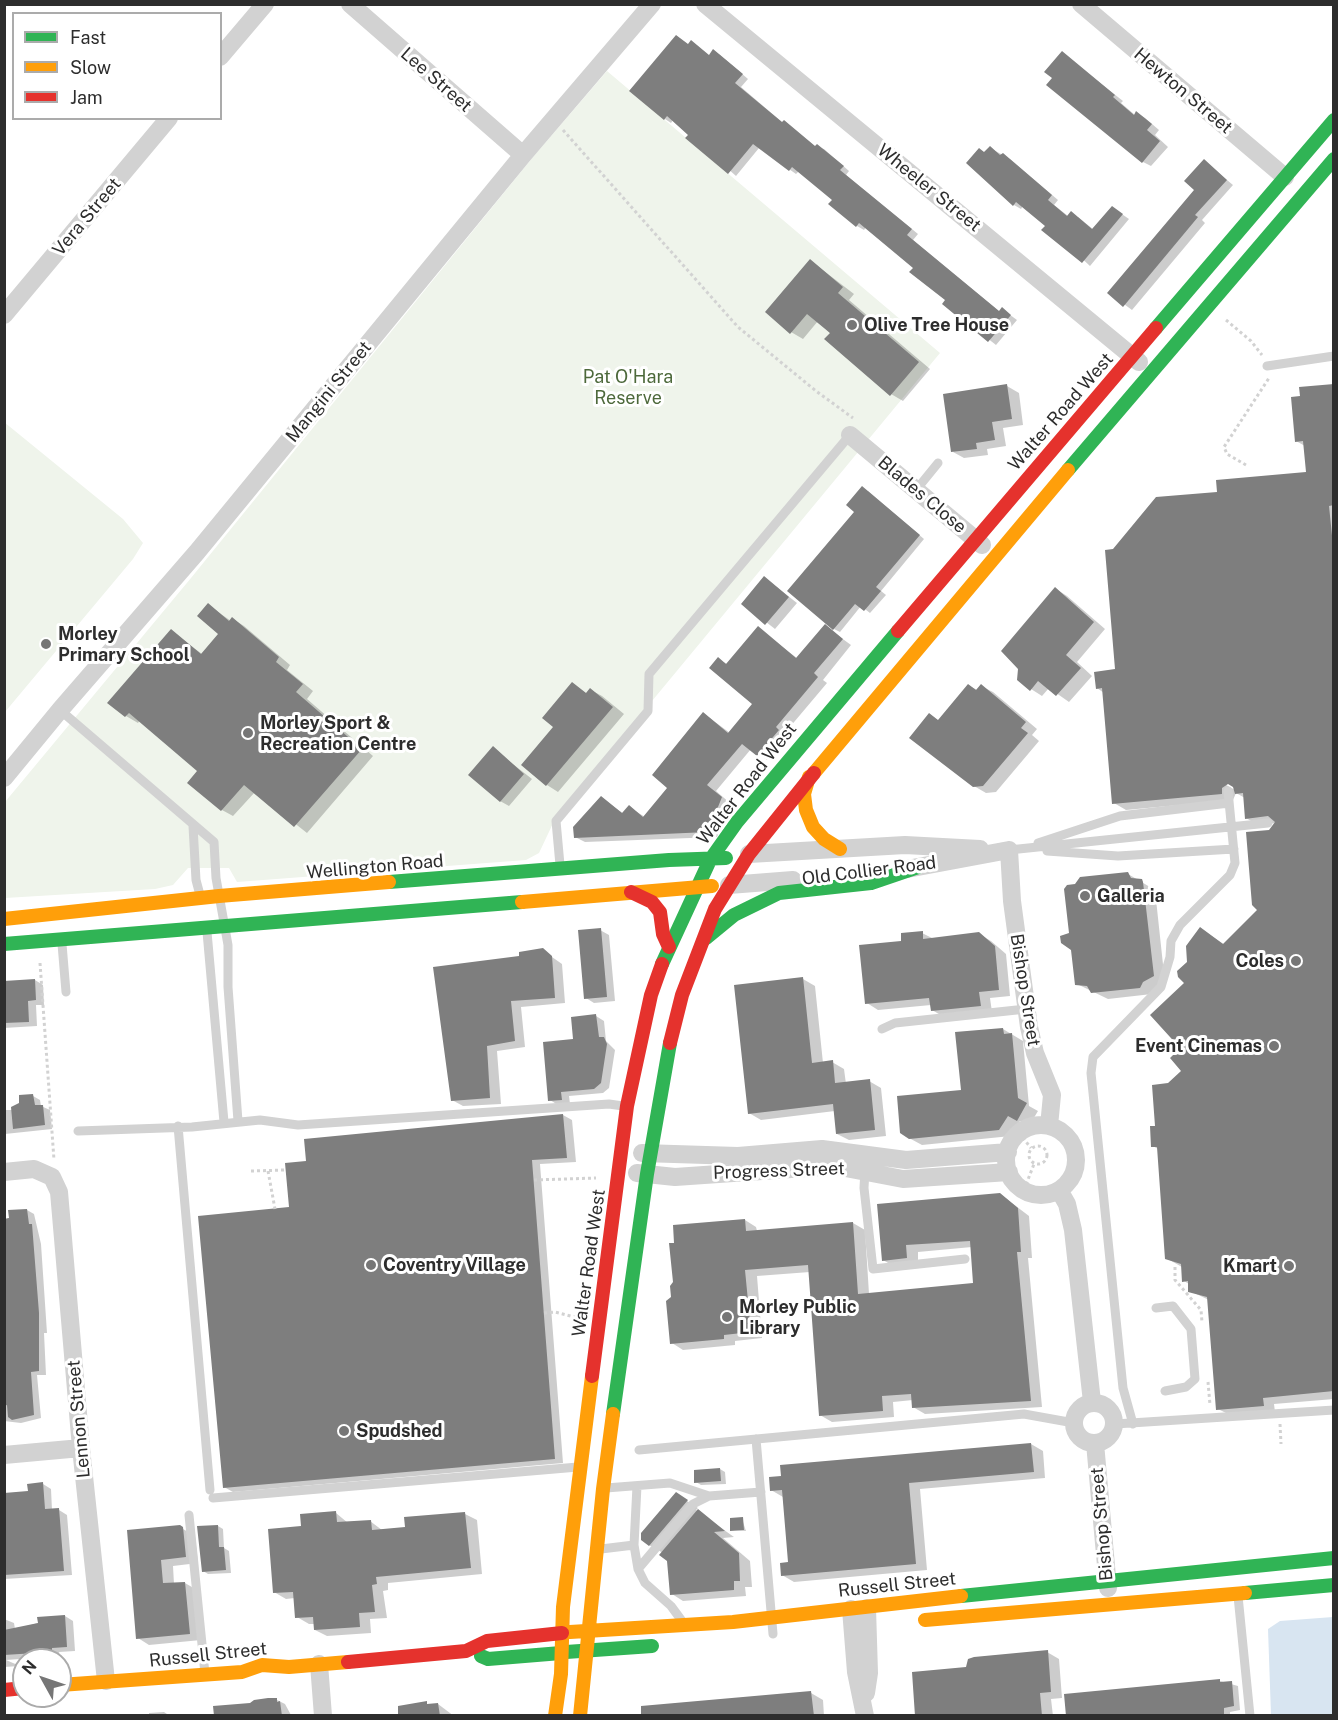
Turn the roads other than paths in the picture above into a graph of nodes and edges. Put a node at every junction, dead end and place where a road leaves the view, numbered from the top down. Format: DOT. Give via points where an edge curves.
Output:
graph roads {
  1 [pos="265,4"];
  2 [pos="350,4"];
  3 [pos="652,4"];
  4 [pos="705,4"];
  5 [pos="1081,4"];
  6 [pos="222,55"];
  7 [pos="167,120"];
  8 [pos="1334,120"];
  9 [pos="523,155"];
  10 [pos="1334,159"];
  11 [pos="1285,177"];
  12 [pos="4,315"];
  13 [pos="1334,356"];
  14 [pos="1133,357"];
  15 [pos="1270,371"];
  16 [pos="1152,373"];
  17 [pos="855,429"];
  18 [pos="938,463"];
  19 [pos="916,490"];
  20 [pos="974,539"];
  21 [pos="994,556"];
  22 [pos="60,710"];
  23 [pos="809,777"];
  24 [pos="4,778"];
  25 [pos="1228,791"];
  26 [pos="1228,803"];
  27 [pos="1268,823"];
  28 [pos="194,826"];
  29 [pos="840,849"];
  30 [pos="1234,849"];
  31 [pos="1015,850"];
  32 [pos="749,854"];
  33 [pos="710,860"];
  34 [pos="918,867"];
  35 [pos="561,883"];
  36 [pos="729,885"];
  37 [pos="699,887"];
  38 [pos="631,892"];
  39 [pos="219,897"];
  40 [pos="203,914"];
  41 [pos="4,919"];
  42 [pos="225,926"];
  43 [pos="62,940"];
  44 [pos="702,942"];
  45 [pos="4,945"];
  46 [pos="669,947"];
  47 [pos="66,992"];
  48 [pos="1026,1009"];
  49 [pos="882,1029"];
  50 [pos="627,1106"];
  51 [pos="238,1121"];
  52 [pos="224,1122"];
  53 [pos="178,1126"];
  54 [pos="1049,1126"];
  55 [pos="78,1131"];
  56 [pos="622,1152"];
  57 [pos="1008,1152"];
  58 [pos="650,1154"];
  59 [pos="867,1161"];
  60 [pos="4,1172"];
  61 [pos="1009,1172"];
  62 [pos="647,1174"];
  63 [pos="613,1175"];
  64 [pos="1059,1190"];
  65 [pos="965,1259"];
  66 [pos="1156,1308"];
  67 [pos="1165,1391"];
  68 [pos="1092,1402"];
  69 [pos="1334,1410"];
  70 [pos="1074,1423"];
  71 [pos="1115,1424"];
  72 [pos="1133,1424"];
  73 [pos="756,1439"];
  74 [pos="1095,1443"];
  75 [pos="81,1448"];
  76 [pos="639,1450"];
  77 [pos="4,1455"];
  78 [pos="580,1468"];
  79 [pos="637,1486"];
  80 [pos="590,1490"];
  81 [pos="761,1492"];
  82 [pos="709,1496"];
  83 [pos="189,1515"];
  84 [pos="634,1545"];
  85 [pos="596,1550"];
  86 [pos="1334,1558"];
  87 [pos="638,1569"];
  88 [pos="1107,1579"];
  89 [pos="1334,1586"];
  90 [pos="1238,1594"];
  91 [pos="1110,1605"];
  92 [pos="771,1616"];
  93 [pos="859,1620"];
  94 [pos="912,1621"];
  95 [pos="685,1626"];
  96 [pos="588,1629"];
  97 [pos="562,1633"];
  98 [pos="773,1634"];
  99 [pos="665,1645"];
  100 [pos="585,1650"];
  101 [pos="466,1651"];
  102 [pos="561,1653"];
  103 [pos="319,1664"];
  104 [pos="205,1674"];
  105 [pos="106,1681"];
  106 [pos="72,1684"];
  107 [pos="865,1713"];
  108 [pos="323,1716"];
  109 [pos="555,1716"];
  110 [pos="580,1716"];
  111 [pos="1250,1716"];
  1 -- 6 [label="street"];
  2 -- 9 [label="street, Lee Street"];
  3 -- 9 [label="street, Mangini Street"];
  4 -- 14 [label="street, Wheeler Street"];
  5 -- 11 [label="street, Hewton Street"];
  7 -- 12 [label="street, Vera Street"];
  8 -- 11 [label="main road, Walter Road West"];
  9 -- 22 [label="street, Mangini Street" via="205,543"];
  10 -- 16 [label="main road, Walter Road West"];
  11 -- 14 [label="main road, Walter Road West"];
  13 -- 15 [label="lane"];
  14 -- 16 [label="street, Wheeler Street"];
  14 -- 20 [label="main road, Walter Road West"];
  16 -- 21 [label="main road, Walter Road West"];
  17 -- 19 [label="street, Blades Close"];
  17 -- 35 [label="lane" via="649,674 648,711 556,821"];
  18 -- 19 [label="lane"];
  19 -- 20 [label="street, Blades Close"];
  20 -- 21 [label="street, Blades Close"];
  20 -- 33 [label="main road, Walter Road West" via="744,813"];
  21 -- 23 [label="main road, Walter Road West"];
  22 -- 24 [label="street, Mangini Street"];
  22 -- 28 [label="lane"];
  23 -- 29 [label="main road" via="804,794 813,827"];
  23 -- 32 [label="main road, Walter Road West"];
  25 -- 26 [label="lane"];
  26 -- 30 [label="lane"];
  26 -- 31 [label="lane" via="1120,816"];
  27 -- 31 [label="lane, Old Collier Road"];
  28 -- 39 [label="lane" via="214,842"];
  28 -- 40 [label="lane" via="196,880"];
  29 -- 31 [label="street, Old Collier Road" via="905,845"];
  29 -- 32 [label="street, Old Collier Road"];
  30 -- 31 [label="lane" via="1118,855"];
  30 -- 72 [label="lane" via="1235,863 1230,875 1180,925 1171,941 1161,987 1093,1057 1091,1073 1123,1388"];
  31 -- 34 [label="street, Old Collier Road"];
  31 -- 48 [label="street, Bishop Street" via="1012,901"];
  32 -- 33 [label="main road, Wellington Road"];
  32 -- 36 [label="main road, Walter Road West"];
  33 -- 35 [label="main road, Wellington Road" via="669,860"];
  33 -- 37 [label="main road, Walter Road West"];
  34 -- 36 [label="street, Old Collier Road"];
  34 -- 44 [label="main road" via="871,883 779,893 734,915"];
  35 -- 38 [label="main road, Wellington Road"];
  35 -- 39 [label="main road, Wellington Road"];
  35 -- 42 [label="main road, Wellington Road"];
  36 -- 37 [label="main road, Wellington Road"];
  36 -- 44 [label="main road, Walter Road West"];
  37 -- 38 [label="main road, Wellington Road"];
  37 -- 46 [label="main road, Walter Road West"];
  38 -- 46 [label="main road" via="652,902 660,912"];
  39 -- 40 [label="main road, Wellington Road"];
  39 -- 42 [label="lane"];
  40 -- 41 [label="main road, Wellington Road"];
  40 -- 42 [label="main road, Wellington Road"];
  40 -- 43 [label="main road, Wellington Road"];
  40 -- 52 [label="lane" via="211,955"];
  42 -- 51 [label="lane"];
  43 -- 45 [label="main road, Wellington Road"];
  43 -- 47 [label="lane"];
  44 -- 58 [label="main road, Walter Road West" via="674,1024"];
  46 -- 50 [label="main road, Walter Road West" via="651,995"];
  48 -- 49 [label="lane" via="895,1023"];
  48 -- 54 [label="street, Bishop Street" via="1035,1053 1052,1095"];
  50 -- 51 [label="lane" via="609,1104 298,1125"];
  50 -- 56 [label="main road, Walter Road West"];
  51 -- 52 [label="lane"];
  52 -- 53 [label="lane"];
  53 -- 55 [label="lane"];
  53 -- 78 [label="lane" via="211,1494"];
  54 -- 57 [label="street" via="1019,1133"];
  54 -- 64 [label="street" via="1071,1142 1076,1160 1072,1178"];
  56 -- 58 [label="street, Progress Street"];
  56 -- 63 [label="main road, Walter Road West"];
  57 -- 59 [label="street, Progress Street"];
  57 -- 61 [label="street"];
  58 -- 59 [label="street, Progress Street" via="738,1156 822,1149"];
  58 -- 62 [label="main road, Walter Road West"];
  59 -- 61 [label="street, Progress Street" via="903,1179"];
  59 -- 62 [label="street, Progress Street" via="675,1176"];
  59 -- 65 [label="lane" via="864,1188 873,1269"];
  60 -- 75 [label="street, Lennon Street" via="34,1169 52,1177 59,1191"];
  61 -- 64 [label="street" via="1024,1190 1042,1195"];
  62 -- 63 [label="street, Progress Street"];
  62 -- 80 [label="main road, Walter Road West"];
  63 -- 78 [label="main road, Walter Road West"];
  64 -- 68 [label="street" via="1073,1230"];
  66 -- 67 [label="lane" via="1173,1306 1191,1329 1195,1379 1186,1387"];
  68 -- 70 [label="street" via="1077,1412"];
  68 -- 71 [label="street" via="1108,1408"];
  69 -- 72 [label="lane"];
  70 -- 73 [label="lane" via="1024,1414"];
  70 -- 74 [label="street" via="1080,1438"];
  71 -- 72 [label="lane"];
  71 -- 74 [label="street" via="1111,1435"];
  73 -- 76 [label="lane"];
  73 -- 81 [label="lane"];
  74 -- 88 [label="street, Bishop Street"];
  75 -- 77 [label="street"];
  75 -- 105 [label="street, Lennon Street"];
  78 -- 80 [label="main road, Walter Road West"];
  79 -- 80 [label="lane"];
  79 -- 82 [label="lane" via="670,1483"];
  79 -- 84 [label="lane"];
  80 -- 85 [label="main road, Walter Road West"];
  80 -- 97 [label="main road, Walter Road West"];
  81 -- 82 [label="lane"];
  81 -- 92 [label="lane"];
  82 -- 87 [label="lane" via="693,1504"];
  83 -- 104 [label="lane"];
  84 -- 85 [label="lane"];
  84 -- 87 [label="lane"];
  85 -- 96 [label="main road, Walter Road West"];
  86 -- 88 [label="main road, Russell Street"];
  87 -- 95 [label="lane" via="645,1583 671,1606"];
  88 -- 91 [label="street, Bishop Street"];
  88 -- 93 [label="main road, Russell Street"];
  89 -- 90 [label="main road, Russell Street"];
  90 -- 91 [label="main road, Russell Street"];
  90 -- 111 [label="lane"];
  91 -- 94 [label="main road, Russell Street"];
  92 -- 93 [label="main road, Russell Street"];
  92 -- 95 [label="main road, Russell Street"];
  92 -- 98 [label="lane"];
  93 -- 107 [label="street" via="869,1673"];
  95 -- 96 [label="main road, Russell Street"];
  96 -- 97 [label="main road, Russell Street"];
  96 -- 100 [label="main road, Walter Road West"];
  97 -- 101 [label="main road, Russell Street" via="487,1641"];
  97 -- 102 [label="main road, Walter Road West"];
  99 -- 100 [label="main road, Russell Street"];
  100 -- 102 [label="main road, Russell Street"];
  100 -- 110 [label="main road, Walter Road West"];
  101 -- 102 [label="main road, Russell Street" via="488,1659"];
  101 -- 103 [label="main road, Russell Street"];
  102 -- 109 [label="main road, Walter Road West"];
  103 -- 104 [label="main road, Russell Street" via="262,1665 242,1672"];
  103 -- 108 [label="street"];
  104 -- 105 [label="main road, Russell Street"];
  105 -- 106 [label="main road, Russell Street"];
}
